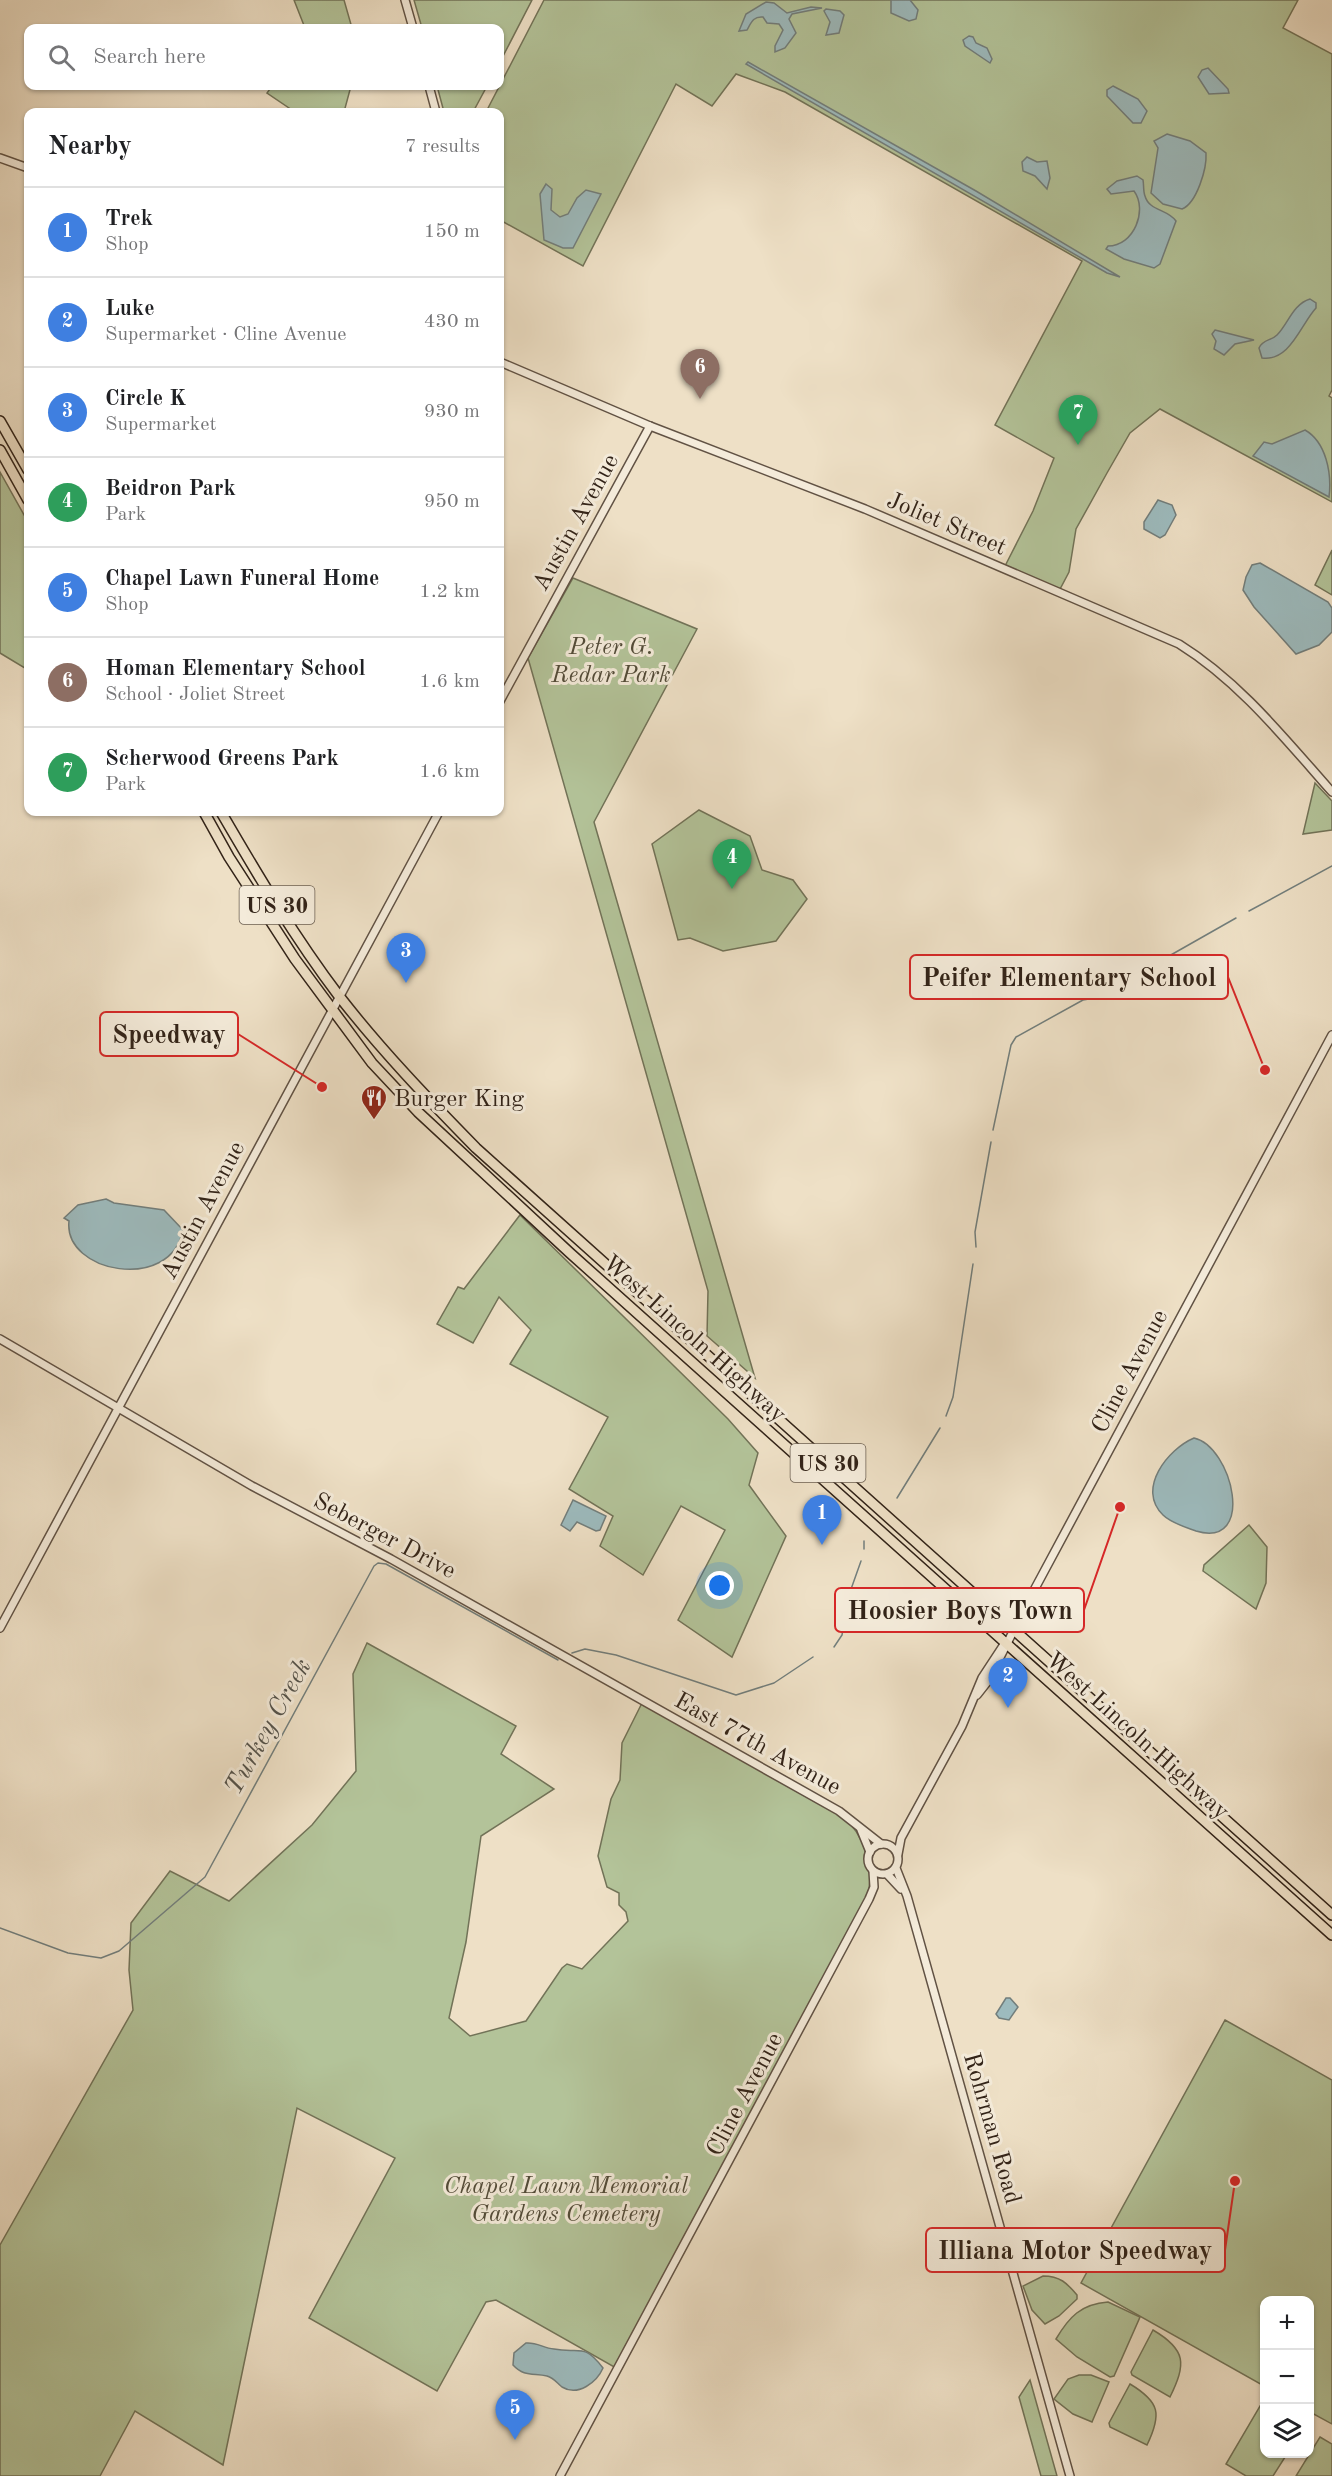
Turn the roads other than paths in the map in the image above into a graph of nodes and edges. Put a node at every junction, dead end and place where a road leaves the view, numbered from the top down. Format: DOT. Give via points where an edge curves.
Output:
graph roads {
  1 [pos="405,0"];
  2 [pos="412,24"];
  3 [pos="430,90"];
  4 [pos="435,108"];
  5 [pos="0,158"];
  6 [pos="24,167"];
  7 [pos="504,364"];
  8 [pos="0,421"];
  9 [pos="650,426"];
  10 [pos="0,450"];
  11 [pos="24,463"];
  12 [pos="24,493"];
  13 [pos="504,694"];
  14 [pos="1332,792"];
  15 [pos="206,816"];
  16 [pos="223,816"];
  17 [pos="437,816"];
  18 [pos="339,996"];
  19 [pos="331,1009"];
  20 [pos="1332,1035"];
  21 [pos="0,1339"];
  22 [pos="118,1406"];
  23 [pos="0,1628"];
  24 [pos="1013,1630"];
  25 [pos="1006,1643"];
  26 [pos="635,1696"];
  27 [pos="860,1828"];
  28 [pos="901,1838"];
  29 [pos="883,1844"];
  30 [pos="870,1852"];
  31 [pos="898,1854"];
  32 [pos="896,1868"];
  33 [pos="873,1870"];
  34 [pos="886,1874"];
  35 [pos="874,1887"];
  36 [pos="907,1896"];
  37 [pos="1332,1915"];
  38 [pos="1332,1935"];
  39 [pos="560,2476"];
  40 [pos="1070,2476"];
  1 -- 2 [label="street"];
  3 -- 4 [label="street"];
  5 -- 6 [label="street"];
  7 -- 9 [label="street, Joliet Street"];
  8 -- 11 [label="main road"];
  9 -- 13 [label="street, Austin Avenue"];
  9 -- 14 [label="street, Joliet Street" via="865,509 1179,644 1242,692"];
  10 -- 12 [label="main road"];
  15 -- 19 [label="main road, West Lincoln Highway / US 30" via="265,915"];
  16 -- 18 [label="main road, West Lincoln Highway / US 30"];
  17 -- 18 [label="street, Austin Avenue"];
  18 -- 19 [label="street, Austin Avenue"];
  18 -- 24 [label="main road, West Lincoln Highway / US 30" via="383,1051 480,1152"];
  19 -- 22 [label="street, Austin Avenue"];
  19 -- 25 [label="main road, West Lincoln Highway / US 30" via="372,1063 477,1169"];
  20 -- 24 [label="street, Cline Avenue"];
  21 -- 22 [label="street, Seberger Drive"];
  22 -- 23 [label="street, Austin Avenue"];
  22 -- 26 [label="street, Seberger Drive" via="233,1475"];
  24 -- 25 [label="street, Cline Avenue"];
  24 -- 37 [label="main road, West Lincoln Highway / US 30"];
  25 -- 28 [label="street, Cline Avenue" via="982,1678 977,1695"];
  25 -- 38 [label="main road, West Lincoln Highway / US 30"];
  26 -- 27 [label="street, East 77th Avenue" via="839,1811"];
  27 -- 29 [label="street, East 77th Avenue"];
  27 -- 30 [label="street, East 77th Avenue"];
  28 -- 29 [label="street"];
  28 -- 31 [label="street, Cline Avenue"];
  29 -- 30 [label="street"];
  29 -- 31 [label="street"];
  30 -- 33 [label="street" via="868,1862"];
  31 -- 32 [label="street"];
  32 -- 34 [label="street"];
  32 -- 36 [label="street, Rohrman Road"];
  33 -- 34 [label="street"];
  33 -- 35 [label="street"];
  34 -- 35 [label="street, Cline Avenue"];
  34 -- 36 [label="street, Rohrman Road"];
  35 -- 39 [label="street, Cline Avenue"];
  36 -- 40 [label="street, Rohrman Road"];
}
